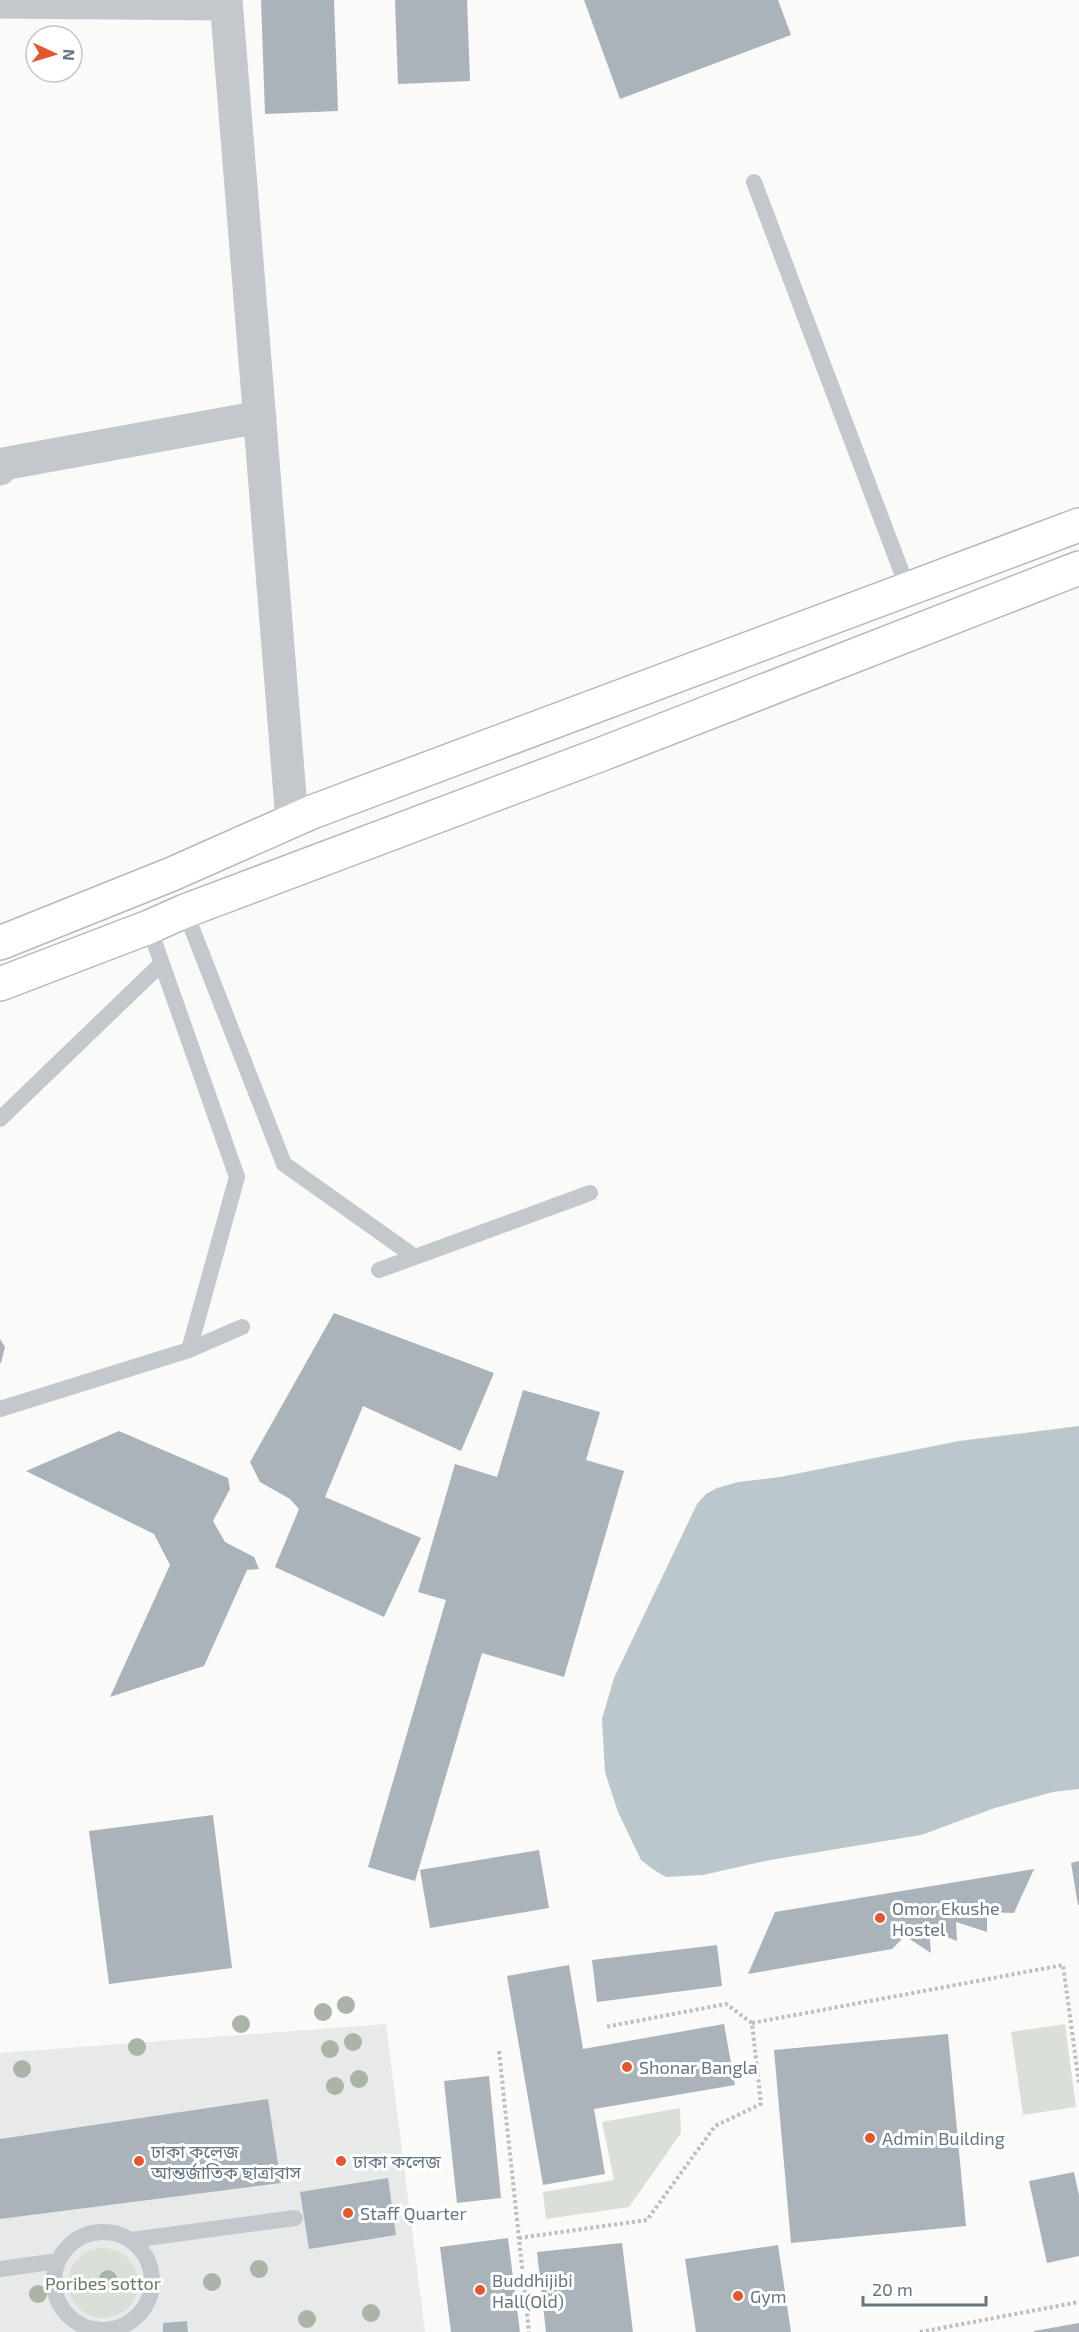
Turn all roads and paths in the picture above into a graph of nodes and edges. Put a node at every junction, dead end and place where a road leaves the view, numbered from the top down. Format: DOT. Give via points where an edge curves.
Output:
graph roads {
  1 [pos="0,2"];
  2 [pos="226,2"];
  3 [pos="754,182"];
  4 [pos="260,417"];
  5 [pos="0,469"];
  6 [pos="1079,525"];
  7 [pos="1079,568"];
  8 [pos="908,589"];
  9 [pos="292,820"];
  10 [pos="172,874"];
  11 [pos="135,889"];
  12 [pos="185,911"];
  13 [pos="149,927"];
  14 [pos="0,943"];
  15 [pos="161,964"];
  16 [pos="0,984"];
  17 [pos="0,1119"];
  18 [pos="590,1193"];
  19 [pos="415,1257"];
  20 [pos="379,1270"];
  21 [pos="242,1328"];
  22 [pos="189,1350"];
  23 [pos="0,1409"];
  24 [pos="752,2023"];
  25 [pos="605,2027"];
  26 [pos="499,2051"];
  27 [pos="1079,2083"];
  28 [pos="295,2218"];
  29 [pos="519,2238"];
  30 [pos="132,2240"];
  31 [pos="58,2261"];
  32 [pos="0,2269"];
  33 [pos="1079,2302"];
  34 [pos="122,2329"];
  35 [pos="529,2332"];
  36 [pos="920,2332"];
  1 -- 2 [label="street"];
  2 -- 4 [label="street"];
  3 -- 8 [label="lane"];
  4 -- 5 [label="street" via="3,464"];
  4 -- 9 [label="street"];
  6 -- 8 [label="street"];
  7 -- 12 [label="street"];
  8 -- 9 [label="street"];
  9 -- 10 [label="street"];
  10 -- 11 [label="street"];
  10 -- 12 [label="street"];
  11 -- 13 [label="street"];
  11 -- 14 [label="street"];
  12 -- 13 [label="street"];
  12 -- 19 [label="lane" via="285,1164"];
  13 -- 15 [label="lane"];
  13 -- 16 [label="street"];
  15 -- 17 [label="lane"];
  15 -- 22 [label="lane" via="237,1177"];
  18 -- 19 [label="lane"];
  19 -- 20 [label="lane"];
  21 -- 22 [label="lane"];
  22 -- 23 [label="lane"];
  24 -- 25 [label="path" via="726,2004"];
  24 -- 27 [label="path" via="1063,1965"];
  24 -- 29 [label="path" via="761,2104 715,2126 647,2220"];
  26 -- 29 [label="path"];
  28 -- 30 [label="lane"];
  29 -- 35 [label="path"];
  30 -- 31 [label="lane" via="99,2232 82,2236 68,2246"];
  30 -- 34 [label="lane" via="151,2269 152,2287 147,2303"];
  31 -- 32 [label="lane"];
  31 -- 34 [label="lane" via="54,2279 57,2299 68,2315 84,2327"];
  33 -- 36 [label="path"];
}
